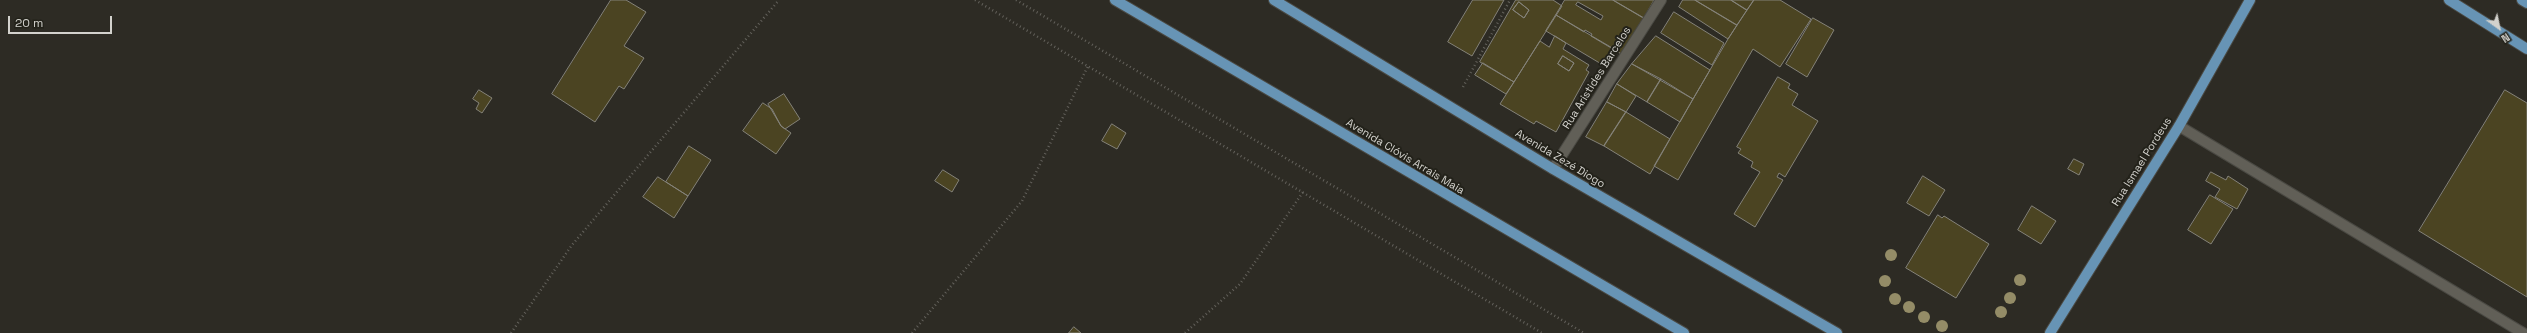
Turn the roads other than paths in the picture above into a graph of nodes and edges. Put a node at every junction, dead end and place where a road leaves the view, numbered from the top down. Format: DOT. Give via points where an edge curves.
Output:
graph roads {
  1 [pos="1115,0"];
  2 [pos="1274,0"];
  3 [pos="1661,0"];
  4 [pos="2250,0"];
  5 [pos="2449,0"];
  6 [pos="2522,0"];
  7 [pos="2527,3"];
  8 [pos="2527,49"];
  9 [pos="2179,126"];
  10 [pos="1553,169"];
  11 [pos="1684,333"];
  12 [pos="1837,333"];
  13 [pos="2050,333"];
  14 [pos="2523,333"];
  1 -- 11 [label="main road, Avenida Clóvis Arrais Maia"];
  2 -- 10 [label="main road, Avenida Zezé Diogo"];
  3 -- 10 [label="lane, Rua Aristides Barcelos"];
  4 -- 9 [label="main road, Rua Ismael Pordeus"];
  5 -- 8 [label="main road"];
  6 -- 7 [label="main road"];
  9 -- 13 [label="main road, Rua Ismael Pordeus"];
  9 -- 14 [label="lane"];
  10 -- 12 [label="main road, Avenida Zezé Diogo"];
}
